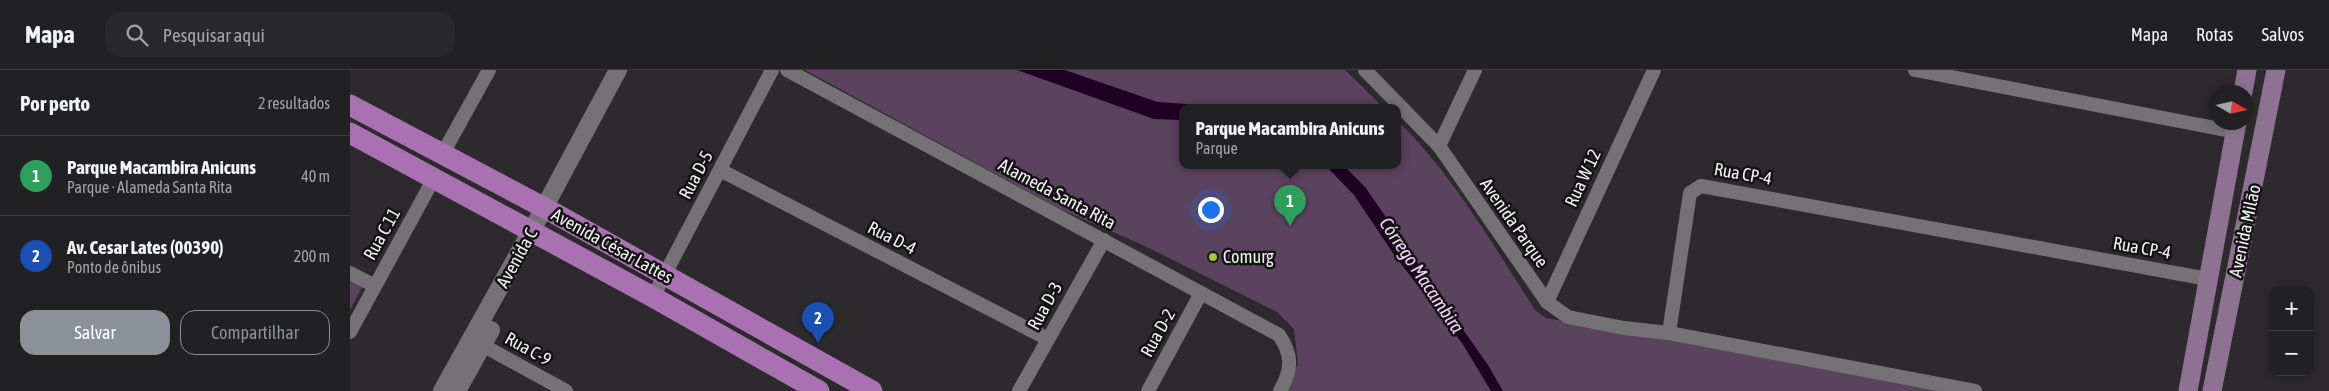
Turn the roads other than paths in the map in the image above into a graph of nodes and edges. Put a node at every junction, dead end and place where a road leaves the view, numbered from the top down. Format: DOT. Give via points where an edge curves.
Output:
graph roads {
  1 [pos="489,70"];
  2 [pos="618,70"];
  3 [pos="629,70"];
  4 [pos="772,70"];
  5 [pos="787,70"];
  6 [pos="1366,70"];
  7 [pos="1475,70"];
  8 [pos="1654,70"];
  9 [pos="1914,70"];
  10 [pos="2247,70"];
  11 [pos="2276,70"];
  12 [pos="2244,85"];
  13 [pos="1399,104"];
  14 [pos="350,105"];
  15 [pos="1401,106"];
  16 [pos="2209,122"];
  17 [pos="2235,130"];
  18 [pos="350,133"];
  19 [pos="1439,146"];
  20 [pos="442,155"];
  21 [pos="720,170"];
  22 [pos="433,180"];
  23 [pos="549,211"];
  24 [pos="536,235"];
  25 [pos="1104,240"];
  26 [pos="350,273"];
  27 [pos="664,275"];
  28 [pos="2208,279"];
  29 [pos="375,286"];
  30 [pos="1202,293"];
  31 [pos="653,297"];
  32 [pos="1546,302"];
  33 [pos="350,332"];
  34 [pos="1668,333"];
  35 [pos="1048,339"];
  36 [pos="477,342"];
  37 [pos="442,391"];
  38 [pos="458,391"];
  39 [pos="566,391"];
  40 [pos="819,391"];
  41 [pos="872,391"];
  42 [pos="1019,391"];
  43 [pos="1148,391"];
  44 [pos="1280,391"];
  45 [pos="1975,391"];
  46 [pos="2188,391"];
  47 [pos="2212,391"];
  1 -- 20 [label="street"];
  2 -- 23 [label="street, Avenida C"];
  3 -- 23 [label="street, Avenida C"];
  4 -- 21 [label="street, Rua D-5"];
  5 -- 25 [label="street, Alameda Santa Rita"];
  6 -- 13 [label="street, Avenida Parque"];
  7 -- 19 [label="street"];
  8 -- 32 [label="street, Rua W 12"];
  9 -- 16 [label="street"];
  10 -- 12 [label="main road"];
  11 -- 47 [label="main road, Avenida Milão"];
  14 -- 20 [label="main road, Avenida César Lattes"];
  15 -- 19 [label="street, Avenida Parque"];
  17 -- 28 [label="main road, Avenida Milão"];
  18 -- 22 [label="main road, Avenida César Lattes"];
  19 -- 32 [label="street, Avenida Parque"];
  20 -- 23 [label="main road, Avenida César Lattes"];
  21 -- 27 [label="street, Rua D-5"];
  21 -- 35 [label="street, Rua D-4"];
  22 -- 24 [label="main road, Avenida César Lattes"];
  22 -- 29 [label="street, Rua C 11"];
  23 -- 24 [label="street, Avenida C"];
  23 -- 27 [label="main road, Avenida César Lattes"];
  24 -- 31 [label="main road, Avenida César Lattes"];
  24 -- 36 [label="street, Avenida C"];
  25 -- 30 [label="street, Alameda Santa Rita"];
  25 -- 35 [label="street, Rua D-3"];
  26 -- 29 [label="street"];
  27 -- 31 [label="street, Rua D-5"];
  27 -- 41 [label="main road, Avenida César Lattes"];
  28 -- 34 [label="street, Rua CP-4" via="1701,186 1690,193"];
  28 -- 46 [label="main road, Avenida Milão"];
  29 -- 33 [label="street, Rua C 11"];
  30 -- 43 [label="street, Rua D-2"];
  30 -- 44 [label="street, Alameda Santa Rita" via="1279,335 1288,349 1290,366"];
  31 -- 40 [label="main road, Avenida César Lattes"];
  32 -- 34 [label="street, Avenida Parque" via="1568,317"];
  34 -- 45 [label="street"];
  35 -- 42 [label="street, Rua D-3"];
  36 -- 37 [label="street, Avenida C"];
  36 -- 38 [label="street, Avenida C"];
  36 -- 39 [label="street, Rua C-9"];
}
